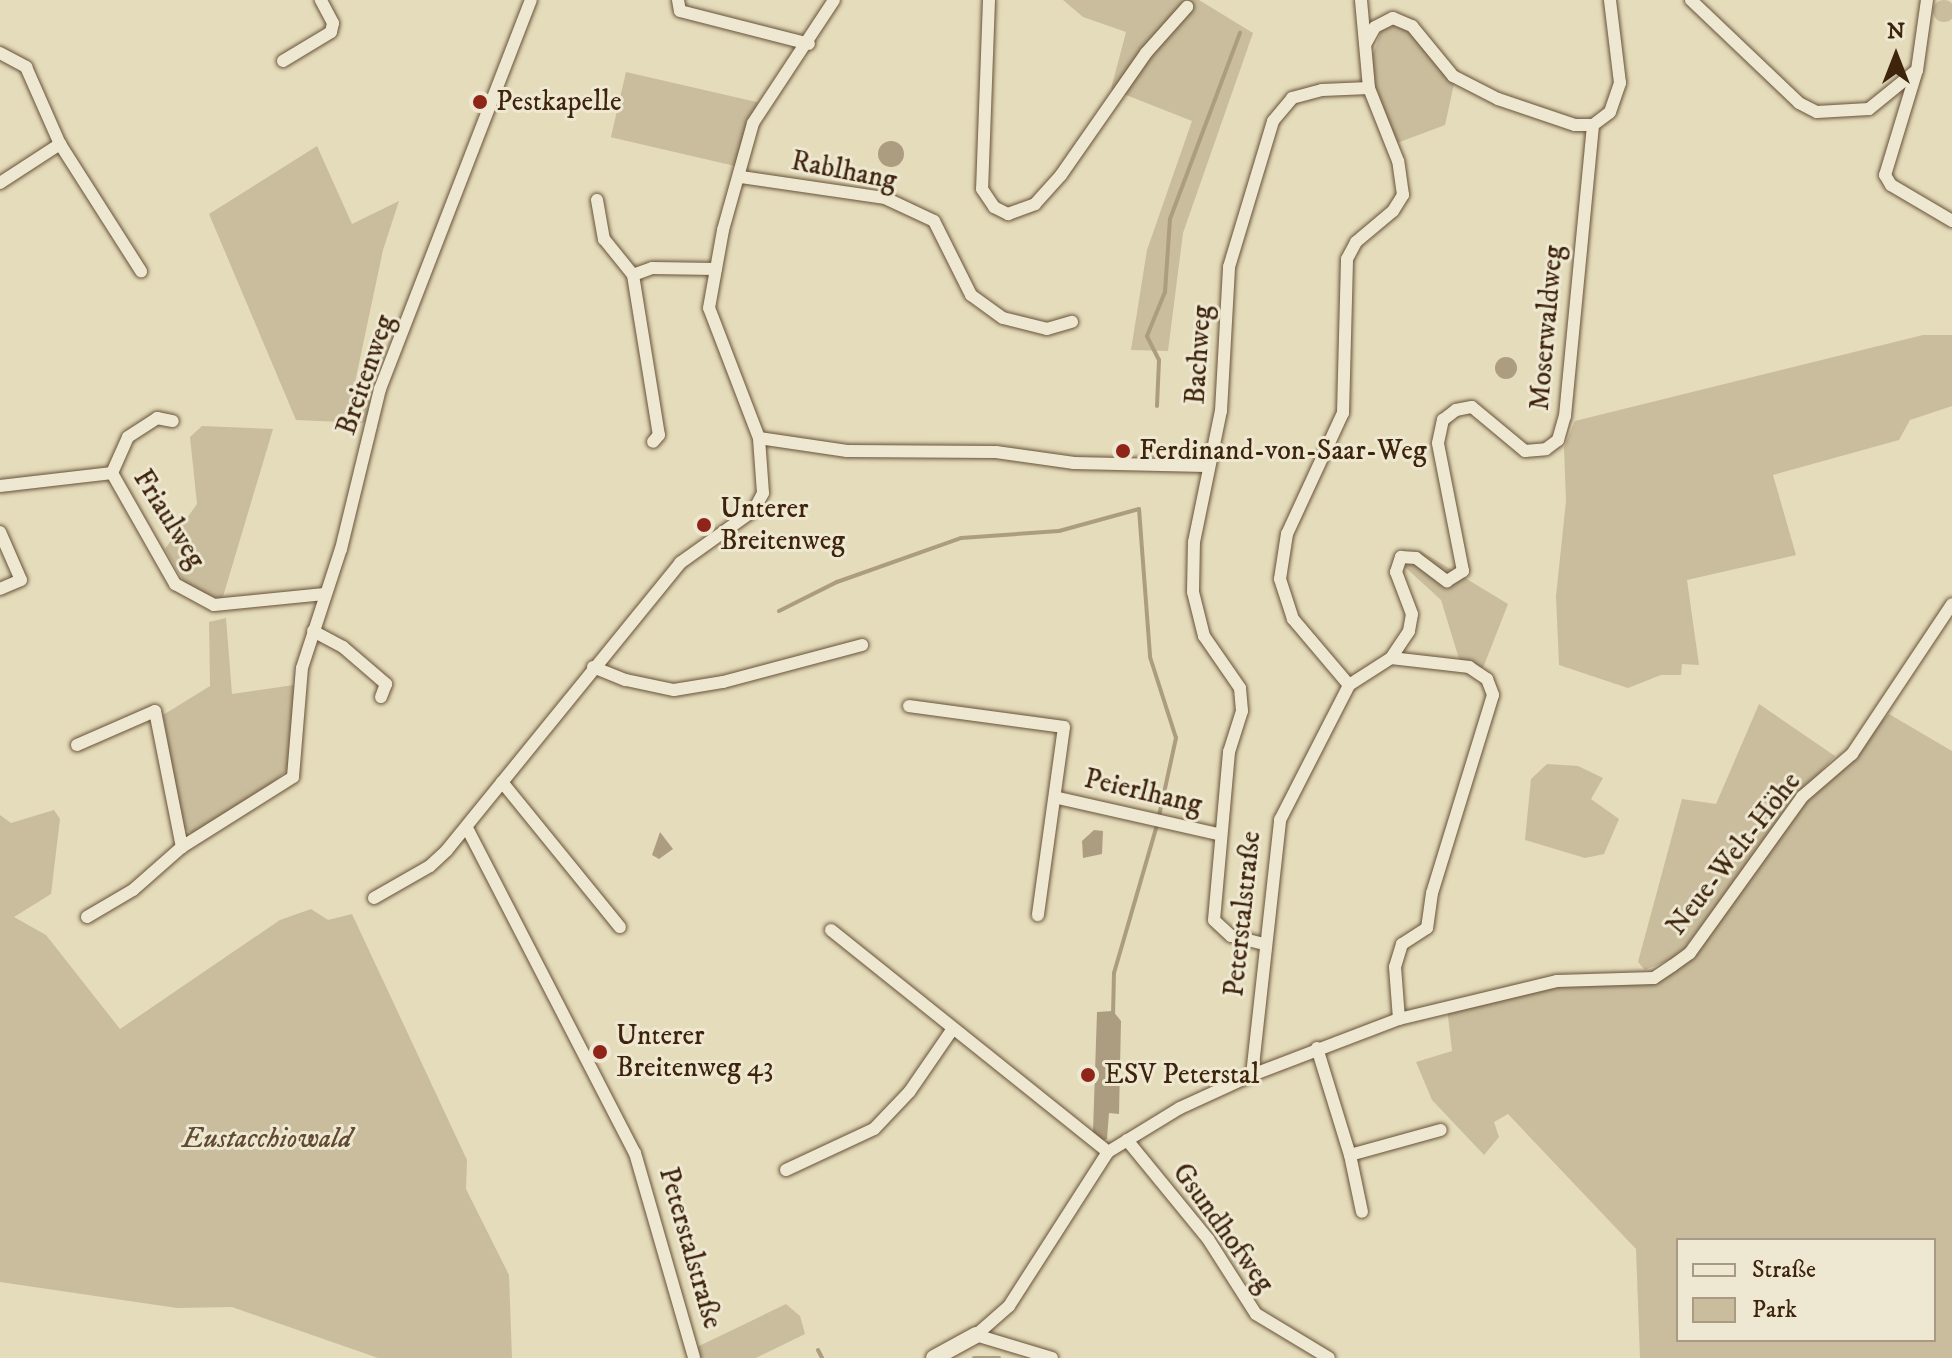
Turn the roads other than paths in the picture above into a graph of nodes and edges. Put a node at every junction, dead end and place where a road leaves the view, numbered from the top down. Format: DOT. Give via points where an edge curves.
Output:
graph roads {
  1 [pos="321,0"];
  2 [pos="531,0"];
  3 [pos="678,0"];
  4 [pos="834,0"];
  5 [pos="989,0"];
  6 [pos="1361,0"];
  7 [pos="1610,0"];
  8 [pos="1691,0"];
  9 [pos="1927,0"];
  10 [pos="1187,7"];
  11 [pos="1366,43"];
  12 [pos="809,44"];
  13 [pos="6,55"];
  14 [pos="283,61"];
  15 [pos="1917,70"];
  16 [pos="1369,88"];
  17 [pos="1593,125"];
  18 [pos="60,144"];
  19 [pos="741,177"];
  20 [pos="0,183"];
  21 [pos="597,200"];
  22 [pos="1952,221"];
  23 [pos="716,269"];
  24 [pos="141,271"];
  25 [pos="633,275"];
  26 [pos="1072,322"];
  27 [pos="173,421"];
  28 [pos="759,438"];
  29 [pos="653,442"];
  30 [pos="1206,466"];
  31 [pos="112,473"];
  32 [pos="0,486"];
  33 [pos="0,532"];
  34 [pos="0,589"];
  35 [pos="324,594"];
  36 [pos="1951,609"];
  37 [pos="313,631"];
  38 [pos="862,645"];
  39 [pos="1391,658"];
  40 [pos="593,667"];
  41 [pos="1349,685"];
  42 [pos="381,697"];
  43 [pos="909,706"];
  44 [pos="77,745"];
  45 [pos="502,782"];
  46 [pos="1058,798"];
  47 [pos="467,828"];
  48 [pos="1218,834"];
  49 [pos="182,847"];
  50 [pos="374,898"];
  51 [pos="1038,915"];
  52 [pos="87,917"];
  53 [pos="620,927"];
  54 [pos="831,930"];
  55 [pos="1264,944"];
  56 [pos="1399,1019"];
  57 [pos="952,1030"];
  58 [pos="1317,1048"];
  59 [pos="1252,1075"];
  60 [pos="1441,1130"];
  61 [pos="1127,1140"];
  62 [pos="1108,1152"];
  63 [pos="1350,1155"];
  64 [pos="786,1170"];
  65 [pos="1362,1212"];
  66 [pos="976,1335"];
  67 [pos="694,1358"];
  68 [pos="934,1358"];
  69 [pos="1052,1358"];
  70 [pos="1329,1358"];
  1 -- 14 [label="street" via="333,23 331,32"];
  2 -- 35 [label="street, Breitenweg" via="380,389 341,549"];
  3 -- 12 [label="street" via="680,11"];
  4 -- 12 [label="street"];
  5 -- 10 [label="street" via="982,189 994,207 1008,214 1035,204 1061,175 1146,53"];
  6 -- 11 [label="street"];
  7 -- 17 [label="street" via="1620,83 1610,112"];
  8 -- 15 [label="street" via="1799,103 1817,112 1869,109"];
  9 -- 15 [label="street"];
  11 -- 16 [label="street"];
  11 -- 17 [label="street" via="1375,27 1393,18 1412,26 1453,76 1498,99 1575,125"];
  12 -- 19 [label="street" via="753,123"];
  13 -- 18 [label="street" via="26,67"];
  15 -- 22 [label="street" via="1885,175 1891,185"];
  16 -- 30 [label="street, Bachweg" via="1322,90 1292,98 1273,121 1229,267 1221,411"];
  16 -- 41 [label="street" via="1398,161 1403,195 1393,211 1356,242 1347,259 1343,413 1287,534 1280,579 1293,619"];
  17 -- 39 [label="street, Moserwaldweg" via="1565,416 1558,440 1546,449 1525,451 1472,407 1443,420 1438,443 1463,571 1447,581 1416,558 1401,557 1396,572 1412,623"];
  18 -- 20 [label="street"];
  18 -- 24 [label="street"];
  19 -- 23 [label="street"];
  19 -- 26 [label="street, Rablhang" via="885,198 934,221 971,295 1003,318 1047,329"];
  21 -- 25 [label="street" via="604,239"];
  23 -- 25 [label="street" via="652,268"];
  23 -- 28 [label="street" via="709,308"];
  25 -- 29 [label="street" via="659,435"];
  27 -- 31 [label="street, Friaulweg" via="157,418 128,437"];
  28 -- 30 [label="street" via="847,451 996,452 1074,463"];
  28 -- 40 [label="street" via="763,493 754,510 680,563"];
  30 -- 48 [label="street, Bachweg" via="1194,542 1193,592 1204,636 1240,688 1242,711 1229,752"];
  31 -- 32 [label="street, Friaulweg"];
  31 -- 35 [label="street, Friaulweg" via="175,584 214,605"];
  33 -- 34 [label="street" via="21,580"];
  35 -- 37 [label="street, Breitenweg"];
  36 -- 56 [label="street, Neue-Welt-Höhe" via="1852,754 1802,797 1690,953 1654,978 1557,981"];
  37 -- 42 [label="street" via="343,647 386,684"];
  37 -- 49 [label="street, Breitenweg" via="296,713 293,777"];
  38 -- 40 [label="street" via="674,690"];
  39 -- 41 [label="street, Moserwaldweg"];
  39 -- 56 [label="street" via="1469,667 1487,679 1493,695 1432,893 1427,928 1402,944 1395,967"];
  40 -- 45 [label="street"];
  41 -- 55 [label="street, Peterstalstraße" via="1280,820"];
  43 -- 46 [label="street, Peierlhang" via="1064,727"];
  44 -- 49 [label="street" via="155,711"];
  45 -- 47 [label="street"];
  45 -- 53 [label="street"];
  46 -- 48 [label="street, Peierlhang"];
  46 -- 51 [label="street, Peierlhang"];
  47 -- 50 [label="street" via="430,866"];
  47 -- 67 [label="street, Peterstalstraße" via="635,1153"];
  48 -- 55 [label="street, Bachweg" via="1214,920 1231,936"];
  49 -- 52 [label="street" via="133,890"];
  54 -- 57 [label="street"];
  55 -- 59 [label="street, Peterstalstraße"];
  56 -- 58 [label="street, Neue-Welt-Höhe"];
  57 -- 62 [label="street"];
  57 -- 64 [label="street" via="910,1091 874,1129"];
  58 -- 59 [label="street, Neue-Welt-Höhe"];
  58 -- 63 [label="street"];
  59 -- 61 [label="street"];
  60 -- 63 [label="street"];
  61 -- 62 [label="street"];
  61 -- 70 [label="street, Gsundhofweg" via="1208,1239 1256,1314"];
  62 -- 66 [label="street" via="1009,1306"];
  63 -- 65 [label="street"];
  66 -- 68 [label="street"];
  66 -- 69 [label="street"];
}
